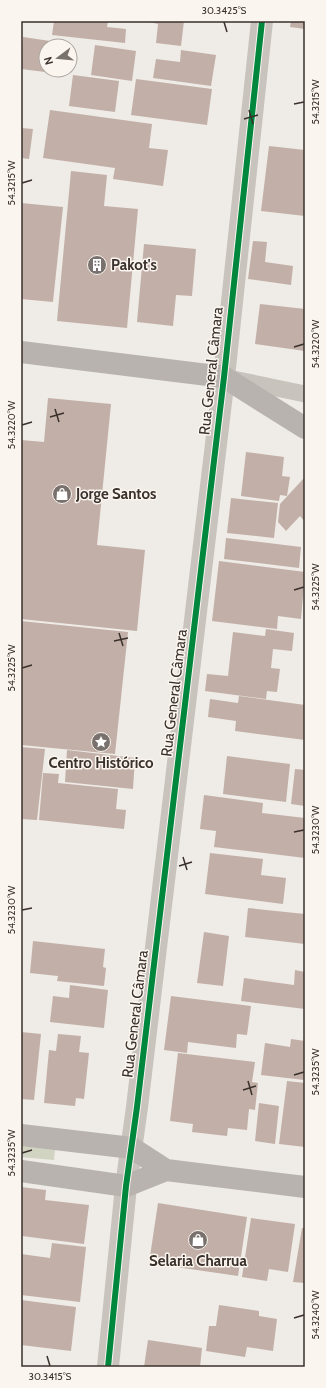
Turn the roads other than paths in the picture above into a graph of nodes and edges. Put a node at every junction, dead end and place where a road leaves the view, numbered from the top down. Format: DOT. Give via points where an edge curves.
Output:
graph roads {
  1 [pos="262,21"];
  2 [pos="21,352"];
  3 [pos="224,377"];
  4 [pos="305,394"];
  5 [pos="305,428"];
  6 [pos="21,1135"];
  7 [pos="132,1148"];
  8 [pos="166,1170"];
  9 [pos="21,1171"];
  10 [pos="126,1186"];
  11 [pos="305,1187"];
  12 [pos="108,1367"];
  1 -- 3 [label="street, Rua General Câmara"];
  2 -- 3 [label="main road"];
  3 -- 4 [label="lane"];
  3 -- 5 [label="main road"];
  3 -- 7 [label="street, Rua General Câmara"];
  6 -- 7 [label="main road"];
  7 -- 8 [label="main road"];
  7 -- 10 [label="street, Rua General Câmara"];
  8 -- 10 [label="main road"];
  8 -- 11 [label="main road"];
  9 -- 10 [label="main road"];
  10 -- 12 [label="street, Rua General Câmara"];
}
